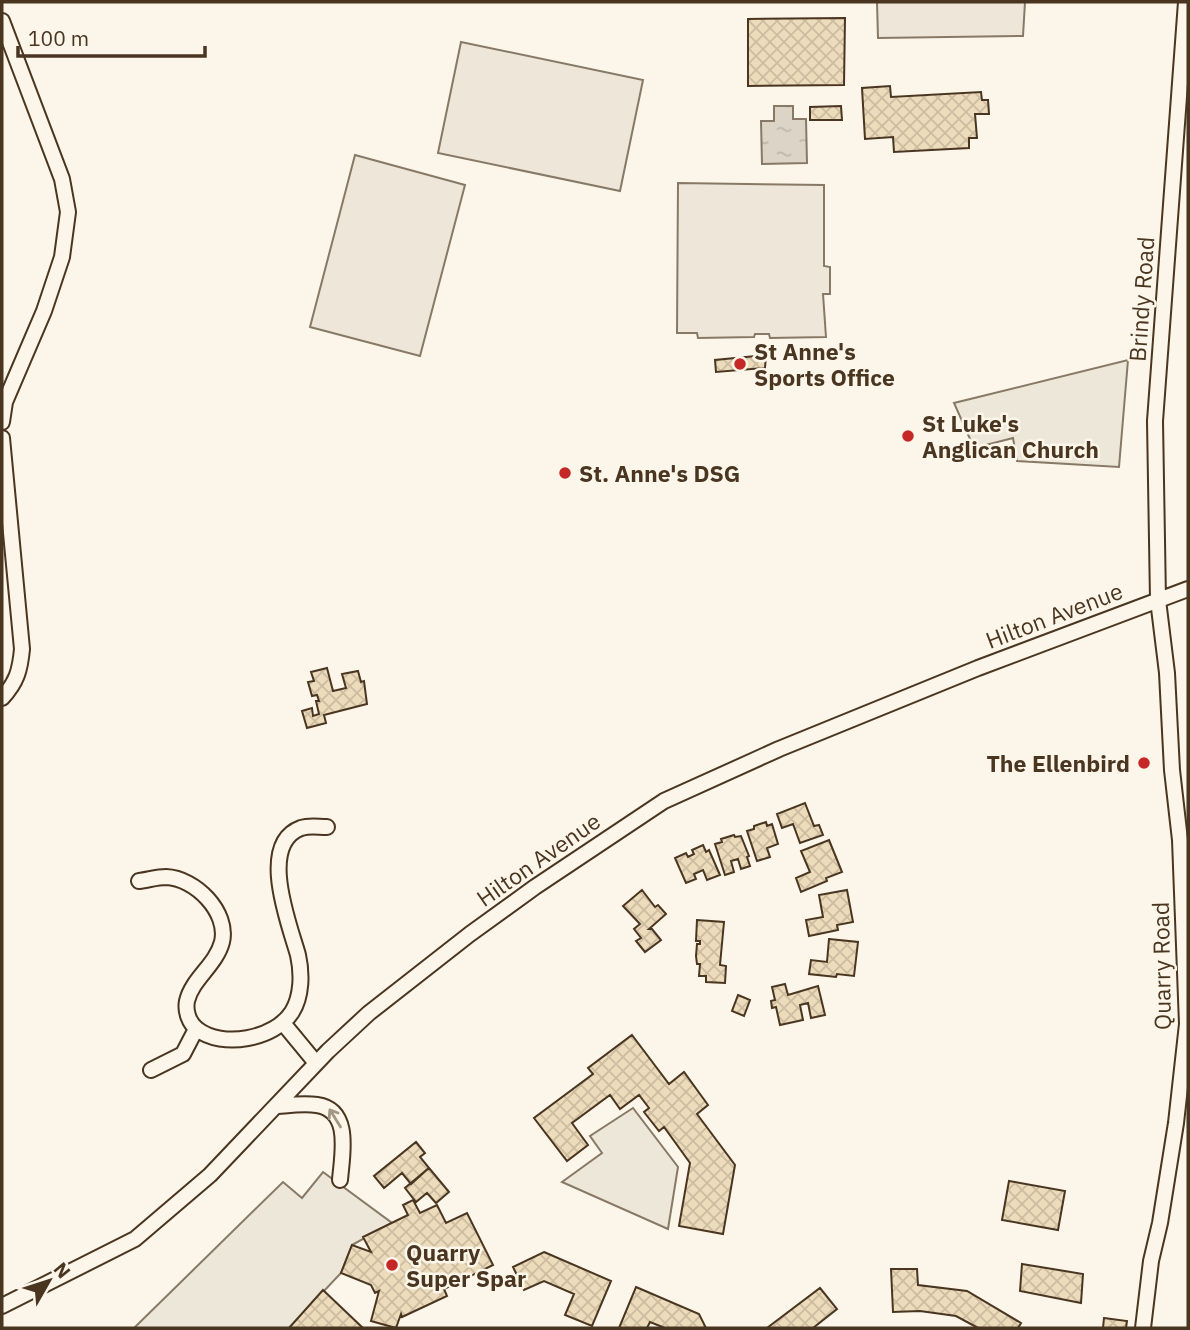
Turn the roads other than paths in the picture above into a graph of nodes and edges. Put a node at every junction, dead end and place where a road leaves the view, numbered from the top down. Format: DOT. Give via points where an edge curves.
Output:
graph roads {
  1 [pos="1186,2"];
  2 [pos="2,22"];
  3 [pos="2,422"];
  4 [pos="2,438"];
  5 [pos="1188,589"];
  6 [pos="1158,600"];
  7 [pos="2,698"];
  8 [pos="327,827"];
  9 [pos="139,881"];
  10 [pos="283,1023"];
  11 [pos="196,1029"];
  12 [pos="316,1063"];
  13 [pos="151,1070"];
  14 [pos="278,1106"];
  15 [pos="340,1180"];
  16 [pos="2,1306"];
  17 [pos="1143,1328"];
  1 -- 6 [label="street, Brindy Road" via="1155,421"];
  2 -- 3 [label="street" via="62,179 68,212 62,257 5,402"];
  4 -- 7 [label="street" via="22,649 20,672"];
  5 -- 6 [label="street, Hilton Avenue"];
  6 -- 12 [label="street, Hilton Avenue" via="990,663 664,801 470,934 369,1013"];
  6 -- 17 [label="street, Quarry Road" via="1180,840 1187,1024"];
  8 -- 10 [label="street" via="298,829 281,855 278,875 301,979 293,1011"];
  9 -- 11 [label="street" via="166,877 184,881 202,892 215,911 222,943 187,997 185,1010"];
  10 -- 11 [label="street" via="244,1039 225,1040"];
  10 -- 12 [label="street"];
  11 -- 13 [label="street" via="183,1054"];
  12 -- 14 [label="street, Hilton Avenue"];
  15 -- 14 [label="street, one-way" via="342,1129 337,1117 329,1108 315,1104"];
  14 -- 16 [label="street, Hilton Avenue" via="210,1175 135,1239"];
}
